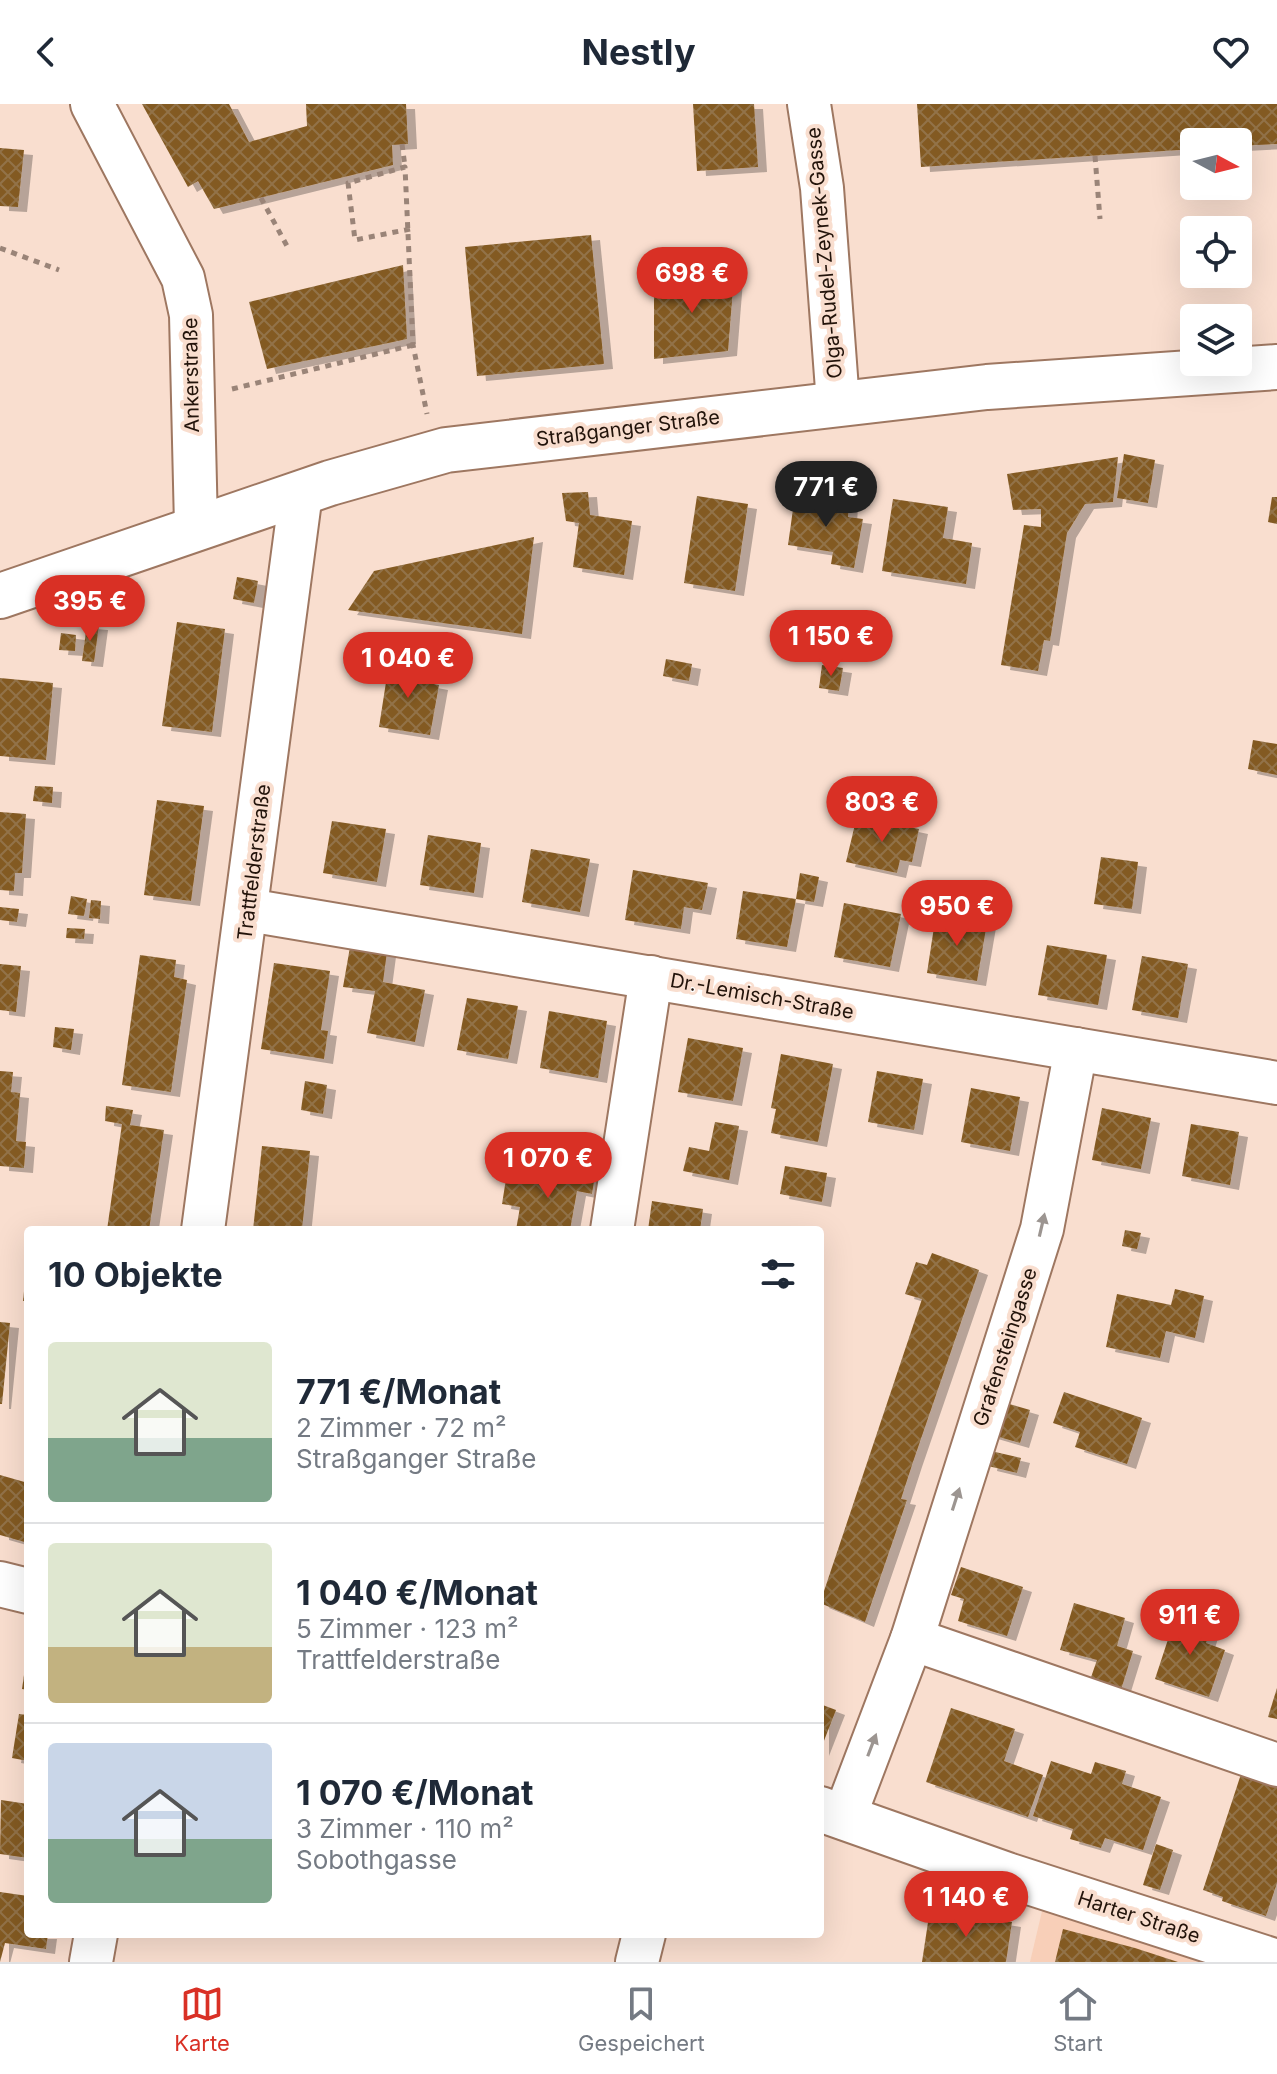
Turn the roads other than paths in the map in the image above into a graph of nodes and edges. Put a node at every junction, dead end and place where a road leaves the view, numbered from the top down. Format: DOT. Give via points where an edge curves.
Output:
graph roads {
  1 [pos="92,104"];
  2 [pos="809,104"];
  3 [pos="1277,367"];
  4 [pos="838,403"];
  5 [pos="301,493"];
  6 [pos="196,526"];
  7 [pos="0,596"];
  8 [pos="248,910"];
  9 [pos="651,977"];
  10 [pos="1076,1049"];
  11 [pos="1277,1083"];
  12 [pos="204,1226"];
  13 [pos="613,1226"];
  14 [pos="0,1584"];
  15 [pos="24,1590"];
  16 [pos="912,1639"];
  17 [pos="1277,1765"];
  18 [pos="832,1813"];
  19 [pos="95,1938"];
  20 [pos="643,1938"];
  21 [pos="91,1962"];
  22 [pos="637,1962"];
  23 [pos="1277,1962"];
  1 -- 6 [label="street, Ankerstraße" via="183,278 191,315"];
  2 -- 4 [label="street, Olga-Rudel-Zeynek-Gasse" via="822,188"];
  3 -- 4 [label="street, Straßganger Straße"];
  4 -- 5 [label="street, Straßganger Straße" via="446,450"];
  5 -- 6 [label="street, Straßganger Straße"];
  5 -- 8 [label="street, Trattfelderstraße"];
  6 -- 7 [label="street, Straßganger Straße"];
  8 -- 9 [label="street, Dr.-Lemisch-Straße"];
  8 -- 12 [label="street, Trattfelderstraße"];
  9 -- 10 [label="street, Dr.-Lemisch-Straße"];
  9 -- 13 [label="street"];
  10 -- 11 [label="street, Dr.-Lemisch-Straße"];
  16 -- 10 [label="street, Grafensteingasse, one-way" via="1042,1229"];
  14 -- 15 [label="street"];
  16 -- 17 [label="street"];
  18 -- 16 [label="street, Grafensteingasse, one-way"];
  18 -- 23 [label="street, Harter Straße"];
  19 -- 21 [label="street"];
  20 -- 22 [label="street"];
}
